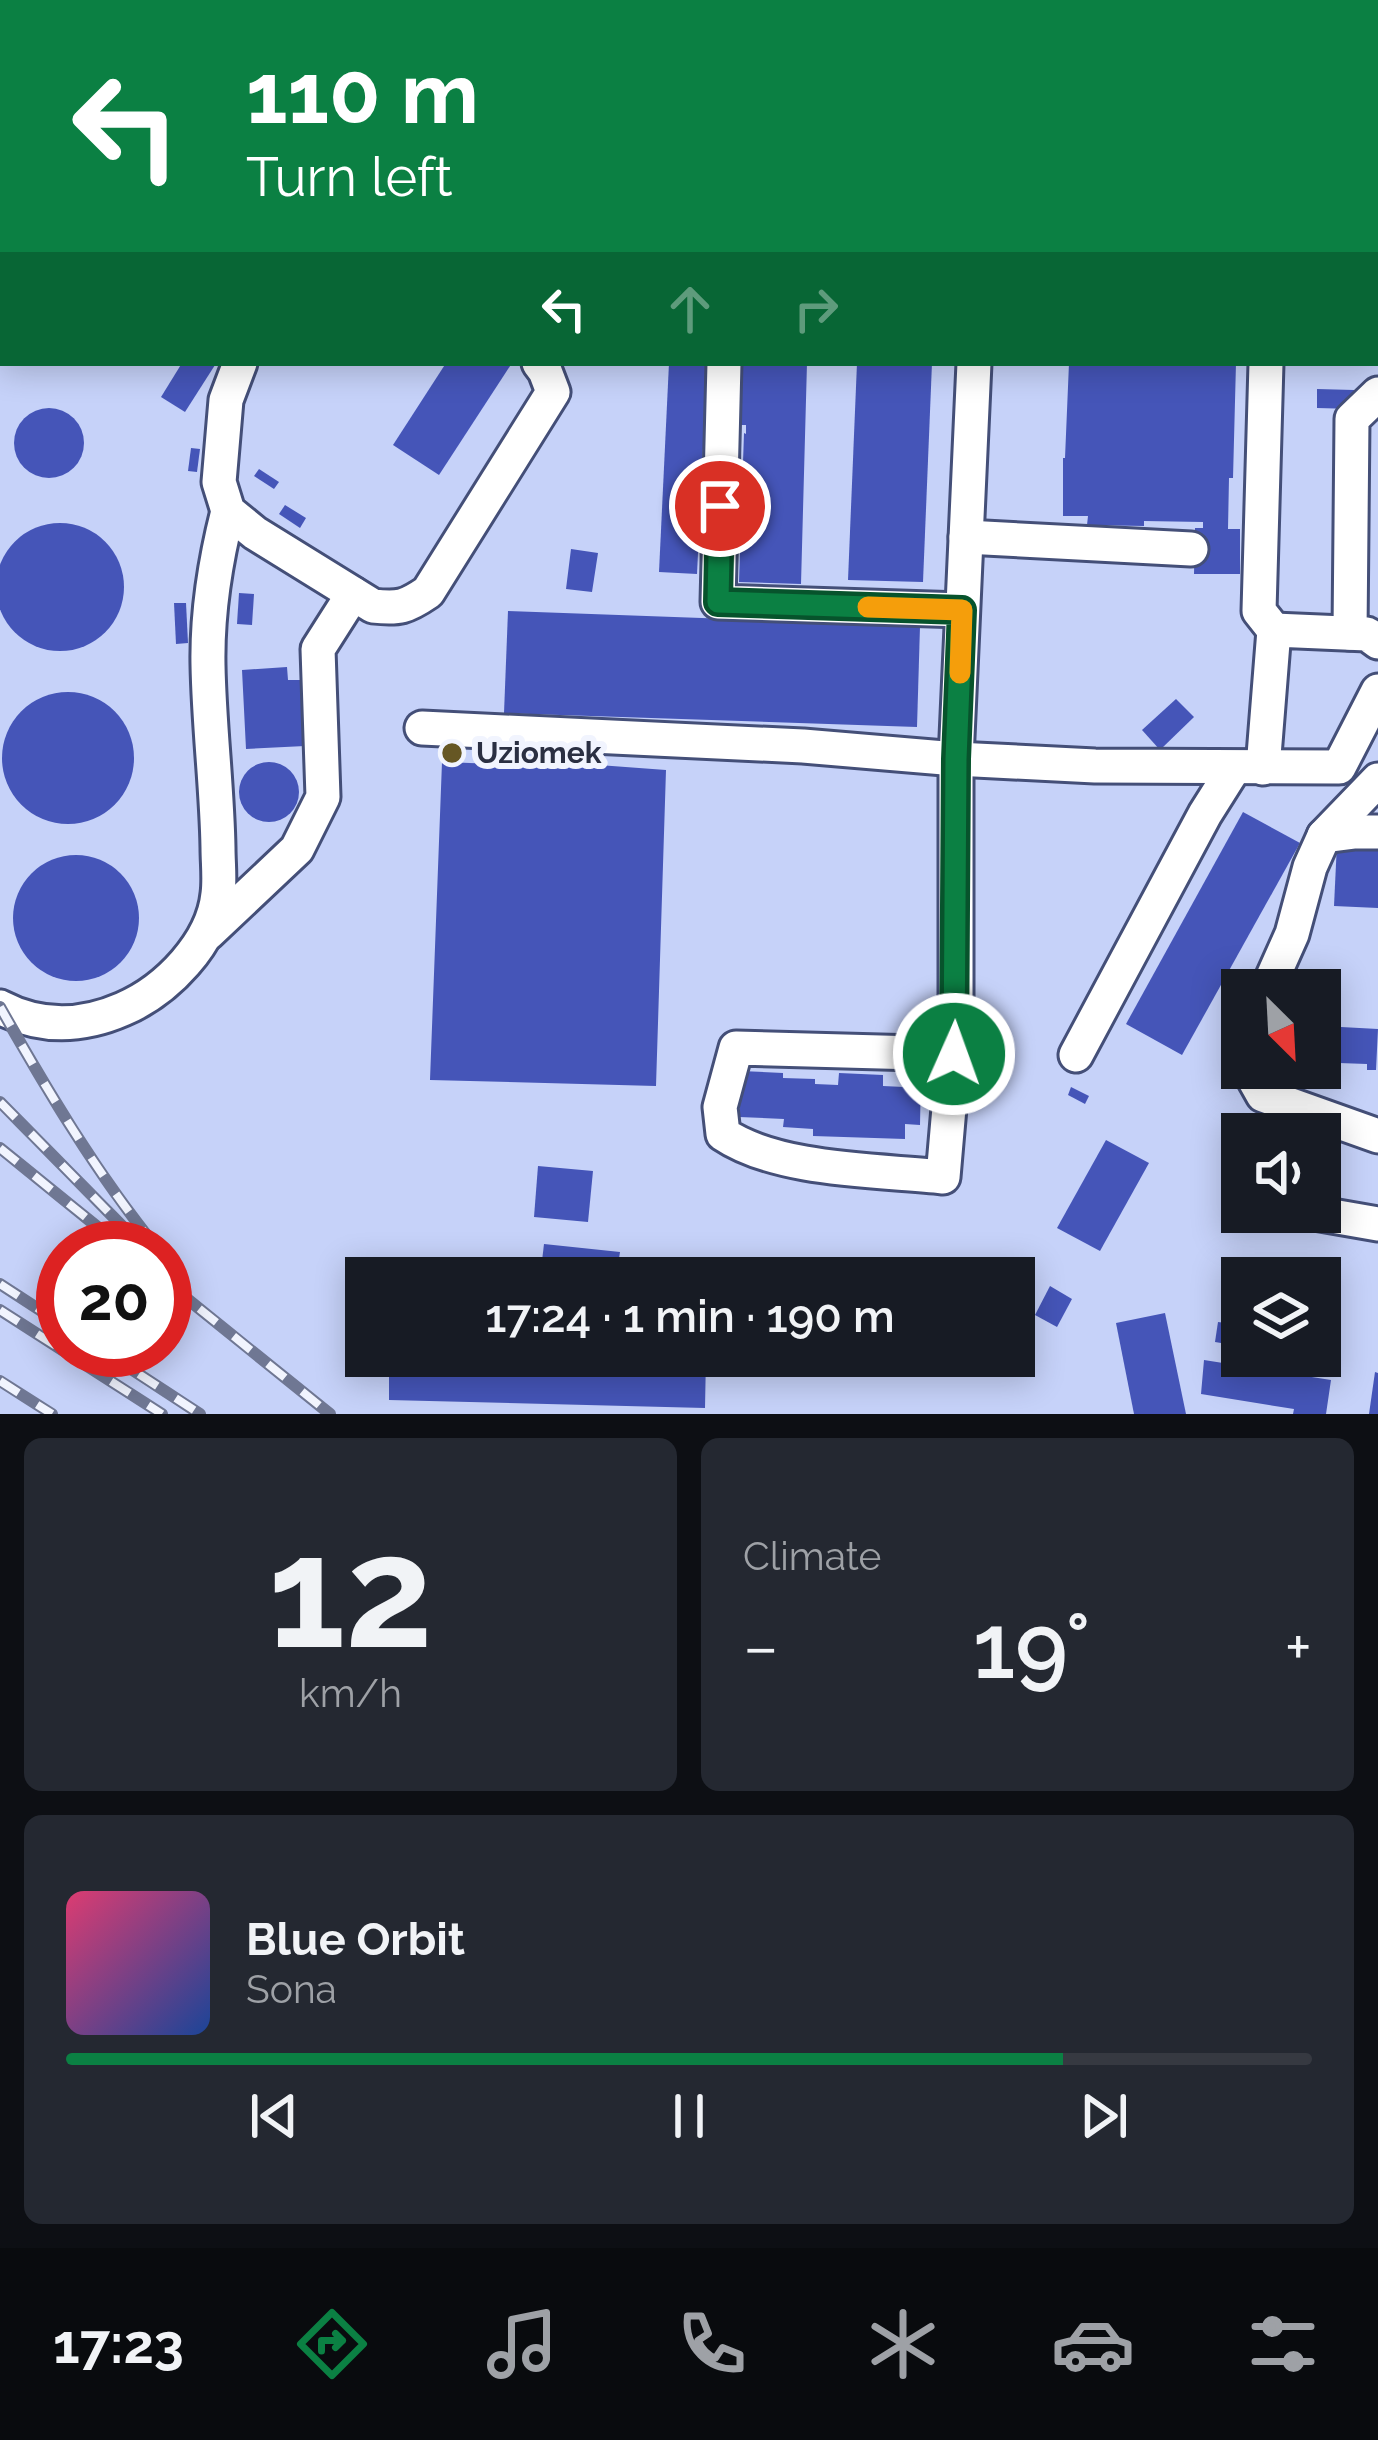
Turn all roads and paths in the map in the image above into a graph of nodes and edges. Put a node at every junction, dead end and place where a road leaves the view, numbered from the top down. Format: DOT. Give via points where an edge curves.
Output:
graph roads {
  1 [pos="240,366"];
  2 [pos="541,366"];
  3 [pos="724,366"];
  4 [pos="974,366"];
  5 [pos="1266,366"];
  6 [pos="1378,394"];
  7 [pos="228,511"];
  8 [pos="966,537"];
  9 [pos="1191,549"];
  10 [pos="352,594"];
  11 [pos="962,610"];
  12 [pos="1274,630"];
  13 [pos="1364,638"];
  14 [pos="1378,691"];
  15 [pos="422,728"];
  16 [pos="956,759"];
  17 [pos="1248,768"];
  18 [pos="1378,780"];
  19 [pos="1378,832"];
  20 [pos="1324,836"];
  21 [pos="206,934"];
  22 [pos="1276,969"];
  23 [pos="0,1007"];
  24 [pos="954,1054"];
  25 [pos="1076,1055"];
  26 [pos="1260,1089"];
  27 [pos="1378,1136"];
  28 [pos="1341,1218"];
  29 [pos="1378,1224"];
  1 -- 7 [label="lane" via="222,441 219,482"];
  2 -- 10 [label="lane" via="553,392 428,592 394,608"];
  3 -- 11 [label="lane" via="718,602"];
  4 -- 8 [label="lane"];
  5 -- 12 [label="lane" via="1259,611"];
  6 -- 13 [label="lane" via="1352,419"];
  7 -- 10 [label="lane"];
  7 -- 21 [label="lane" via="213,570 208,664 218,896"];
  8 -- 9 [label="lane"];
  8 -- 11 [label="lane"];
  10 -- 21 [label="lane" via="318,649 323,796 297,849"];
  11 -- 16 [label="lane"];
  12 -- 13 [label="lane"];
  12 -- 17 [label="lane"];
  14 -- 17 [label="lane" via="1339,767"];
  15 -- 16 [label="lane"];
  16 -- 17 [label="lane"];
  16 -- 24 [label="lane"];
  17 -- 25 [label="lane" via="1205,814"];
  18 -- 20 [label="lane"];
  19 -- 20 [label="lane"];
  20 -- 22 [label="lane"];
  21 -- 23 [label="lane" via="172,976 102,1018 58,1024"];
  24 -- 24 [label="lane" via="943,1177 794,1161 723,1134 720,1107 736,1048"];
  26 -- 27 [label="lane"];
  28 -- 29 [label="lane"];
}
